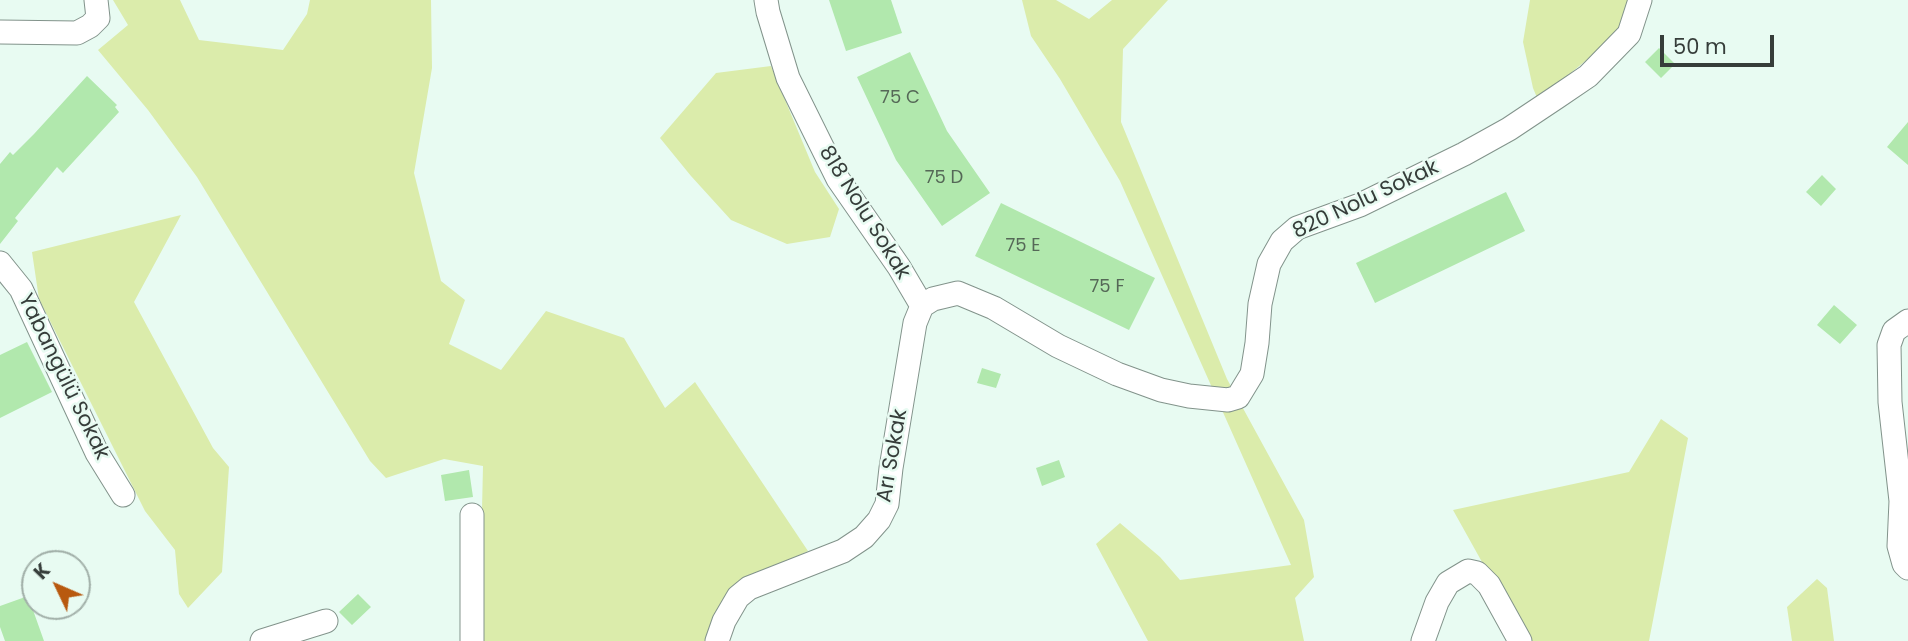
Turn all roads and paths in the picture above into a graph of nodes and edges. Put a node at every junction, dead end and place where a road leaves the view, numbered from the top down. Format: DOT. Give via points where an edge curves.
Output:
graph roads {
  1 [pos="96,0"];
  2 [pos="766,0"];
  3 [pos="1640,0"];
  4 [pos="0,32"];
  5 [pos="0,263"];
  6 [pos="922,306"];
  7 [pos="1908,321"];
  8 [pos="123,495"];
  9 [pos="472,514"];
  10 [pos="1908,568"];
  11 [pos="326,621"];
  12 [pos="262,641"];
  13 [pos="472,641"];
  14 [pos="717,641"];
  15 [pos="1423,641"];
  16 [pos="1520,641"];
  1 -- 4 [label="street" via="98,18 76,33"];
  2 -- 6 [label="street, 818 Nolu Sokak" via="788,78 838,179"];
  3 -- 6 [label="street, 820 Nolu Sokak" via="1629,34 1588,76 1538,110 1464,154 1360,205 1297,228 1282,241 1269,264 1252,374 1238,397 1189,396 1117,374 958,293"];
  5 -- 8 [label="street, Yabangülü Sokak" via="21,289 97,453"];
  6 -- 14 [label="street, Arı Sokak" via="915,323 887,504 879,520 844,551 749,588 738,597"];
  7 -- 10 [label="street" via="1894,331 1889,345 1890,402 1902,501 1899,546"];
  9 -- 13 [label="street"];
  11 -- 12 [label="street"];
  15 -- 16 [label="street" via="1448,583 1468,571 1489,585"];
}
